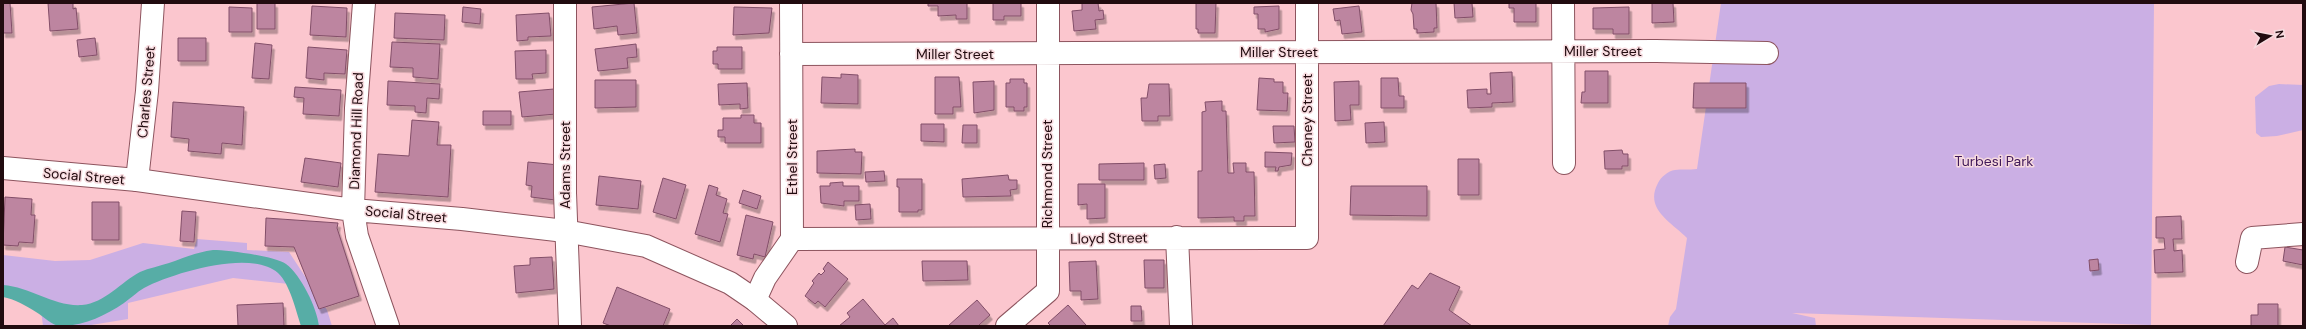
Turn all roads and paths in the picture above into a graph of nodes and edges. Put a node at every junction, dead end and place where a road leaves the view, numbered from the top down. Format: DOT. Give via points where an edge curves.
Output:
graph roads {
  1 [pos="153,3"];
  2 [pos="364,3"];
  3 [pos="565,3"];
  4 [pos="791,3"];
  5 [pos="1048,3"];
  6 [pos="1307,3"];
  7 [pos="1562,3"];
  8 [pos="1307,52"];
  9 [pos="1563,52"];
  10 [pos="1767,52"];
  11 [pos="792,54"];
  12 [pos="1048,54"];
  13 [pos="1564,163"];
  14 [pos="3,168"];
  15 [pos="137,180"];
  16 [pos="353,210"];
  17 [pos="565,231"];
  18 [pos="2303,234"];
  19 [pos="1177,237"];
  20 [pos="1047,238"];
  21 [pos="1307,238"];
  22 [pos="792,239"];
  23 [pos="2248,262"];
  24 [pos="755,300"];
  25 [pos="388,326"];
  26 [pos="570,326"];
  27 [pos="786,326"];
  28 [pos="1007,326"];
  29 [pos="1181,326"];
  1 -- 15 [label="street, Charles Street"];
  2 -- 16 [label="street, Diamond Hill Road" via="356,108"];
  3 -- 17 [label="street, Adams Street"];
  4 -- 11 [label="street, Ethel Street"];
  5 -- 12 [label="street, Richmond Street"];
  6 -- 8 [label="street, Cheney Street"];
  7 -- 9 [label="street"];
  8 -- 9 [label="street, Miller Street"];
  8 -- 12 [label="street, Miller Street"];
  8 -- 21 [label="street, Cheney Street"];
  9 -- 10 [label="street, Miller Street"];
  9 -- 13 [label="street"];
  11 -- 12 [label="street, Miller Street"];
  11 -- 22 [label="street, Ethel Street"];
  12 -- 20 [label="street, Richmond Street"];
  14 -- 15 [label="street, Social Street"];
  15 -- 16 [label="street, Social Street"];
  16 -- 17 [label="street, Social Street"];
  16 -- 25 [label="street, Diamond Hill Road" via="357,236"];
  17 -- 24 [label="street, Social Street" via="646,246 730,284"];
  17 -- 26 [label="street, Adams Street"];
  18 -- 23 [label="street" via="2252,238"];
  19 -- 20 [label="street, Lloyd Street"];
  19 -- 21 [label="street, Lloyd Street"];
  19 -- 29 [label="street"];
  20 -- 22 [label="street, Lloyd Street"];
  20 -- 28 [label="street, Richmond Street" via="1048,291"];
  22 -- 24 [label="street" via="765,278"];
  24 -- 27 [label="street, Social Street"];
}
